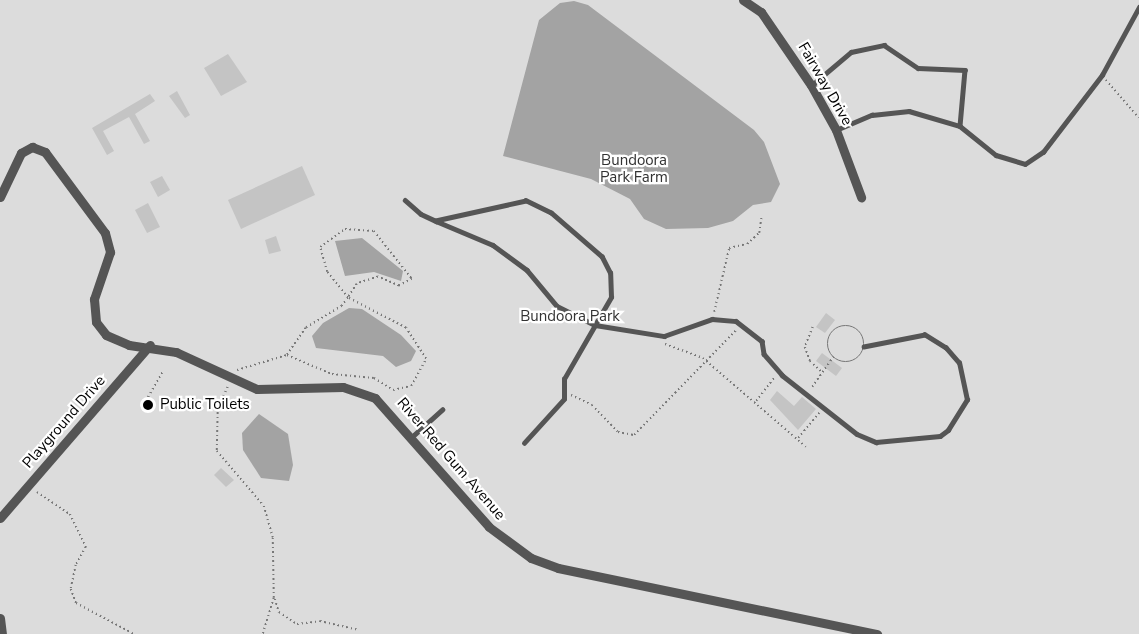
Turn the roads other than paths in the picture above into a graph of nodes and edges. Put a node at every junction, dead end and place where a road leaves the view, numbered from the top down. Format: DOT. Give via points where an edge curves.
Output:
graph roads {
  1 [pos="743,0"];
  2 [pos="1139,7"];
  3 [pos="811,85"];
  4 [pos="960,126"];
  5 [pos="836,130"];
  6 [pos="861,196"];
  7 [pos="0,197"];
  8 [pos="405,200"];
  9 [pos="436,221"];
  10 [pos="595,325"];
  11 [pos="150,345"];
  12 [pos="864,347"];
  13 [pos="442,410"];
  14 [pos="414,435"];
  15 [pos="525,442"];
  16 [pos="0,518"];
  17 [pos="0,618"];
  18 [pos="3,634"];
  19 [pos="877,634"];
  1 -- 3 [label="street, Fairway Drive" via="761,12"];
  2 -- 4 [label="lane" via="1102,75 1043,152 1025,164 996,154"];
  3 -- 4 [label="lane" via="851,52 884,45 918,68 965,70"];
  3 -- 5 [label="street, Fairway Drive"];
  4 -- 5 [label="lane" via="909,111 872,115"];
  5 -- 6 [label="street, Fairway Drive"];
  7 -- 11 [label="street, River Red Gum Avenue" via="21,153 32,147 45,152 105,233 110,252 94,299 96,322 106,335 129,345"];
  8 -- 9 [label="lane"];
  9 -- 10 [label="lane" via="493,246 527,270 557,306"];
  9 -- 10 [label="lane" via="514,200 551,213 584,237 610,273 611,297"];
  10 -- 12 [label="lane" via="655,336 712,319 740,324 762,341 764,354 779,372 876,442 940,436 948,430 967,400 959,363 946,348 925,335"];
  10 -- 15 [label="lane" via="564,378 564,392 553,416"];
  11 -- 14 [label="street, River Red Gum Avenue" via="257,389 359,390 390,408"];
  11 -- 16 [label="street, Playground Drive"];
  13 -- 14 [label="lane"];
  14 -- 19 [label="street, River Red Gum Avenue" via="489,527 531,558 558,568"];
  17 -- 18 [label="street"];
}
